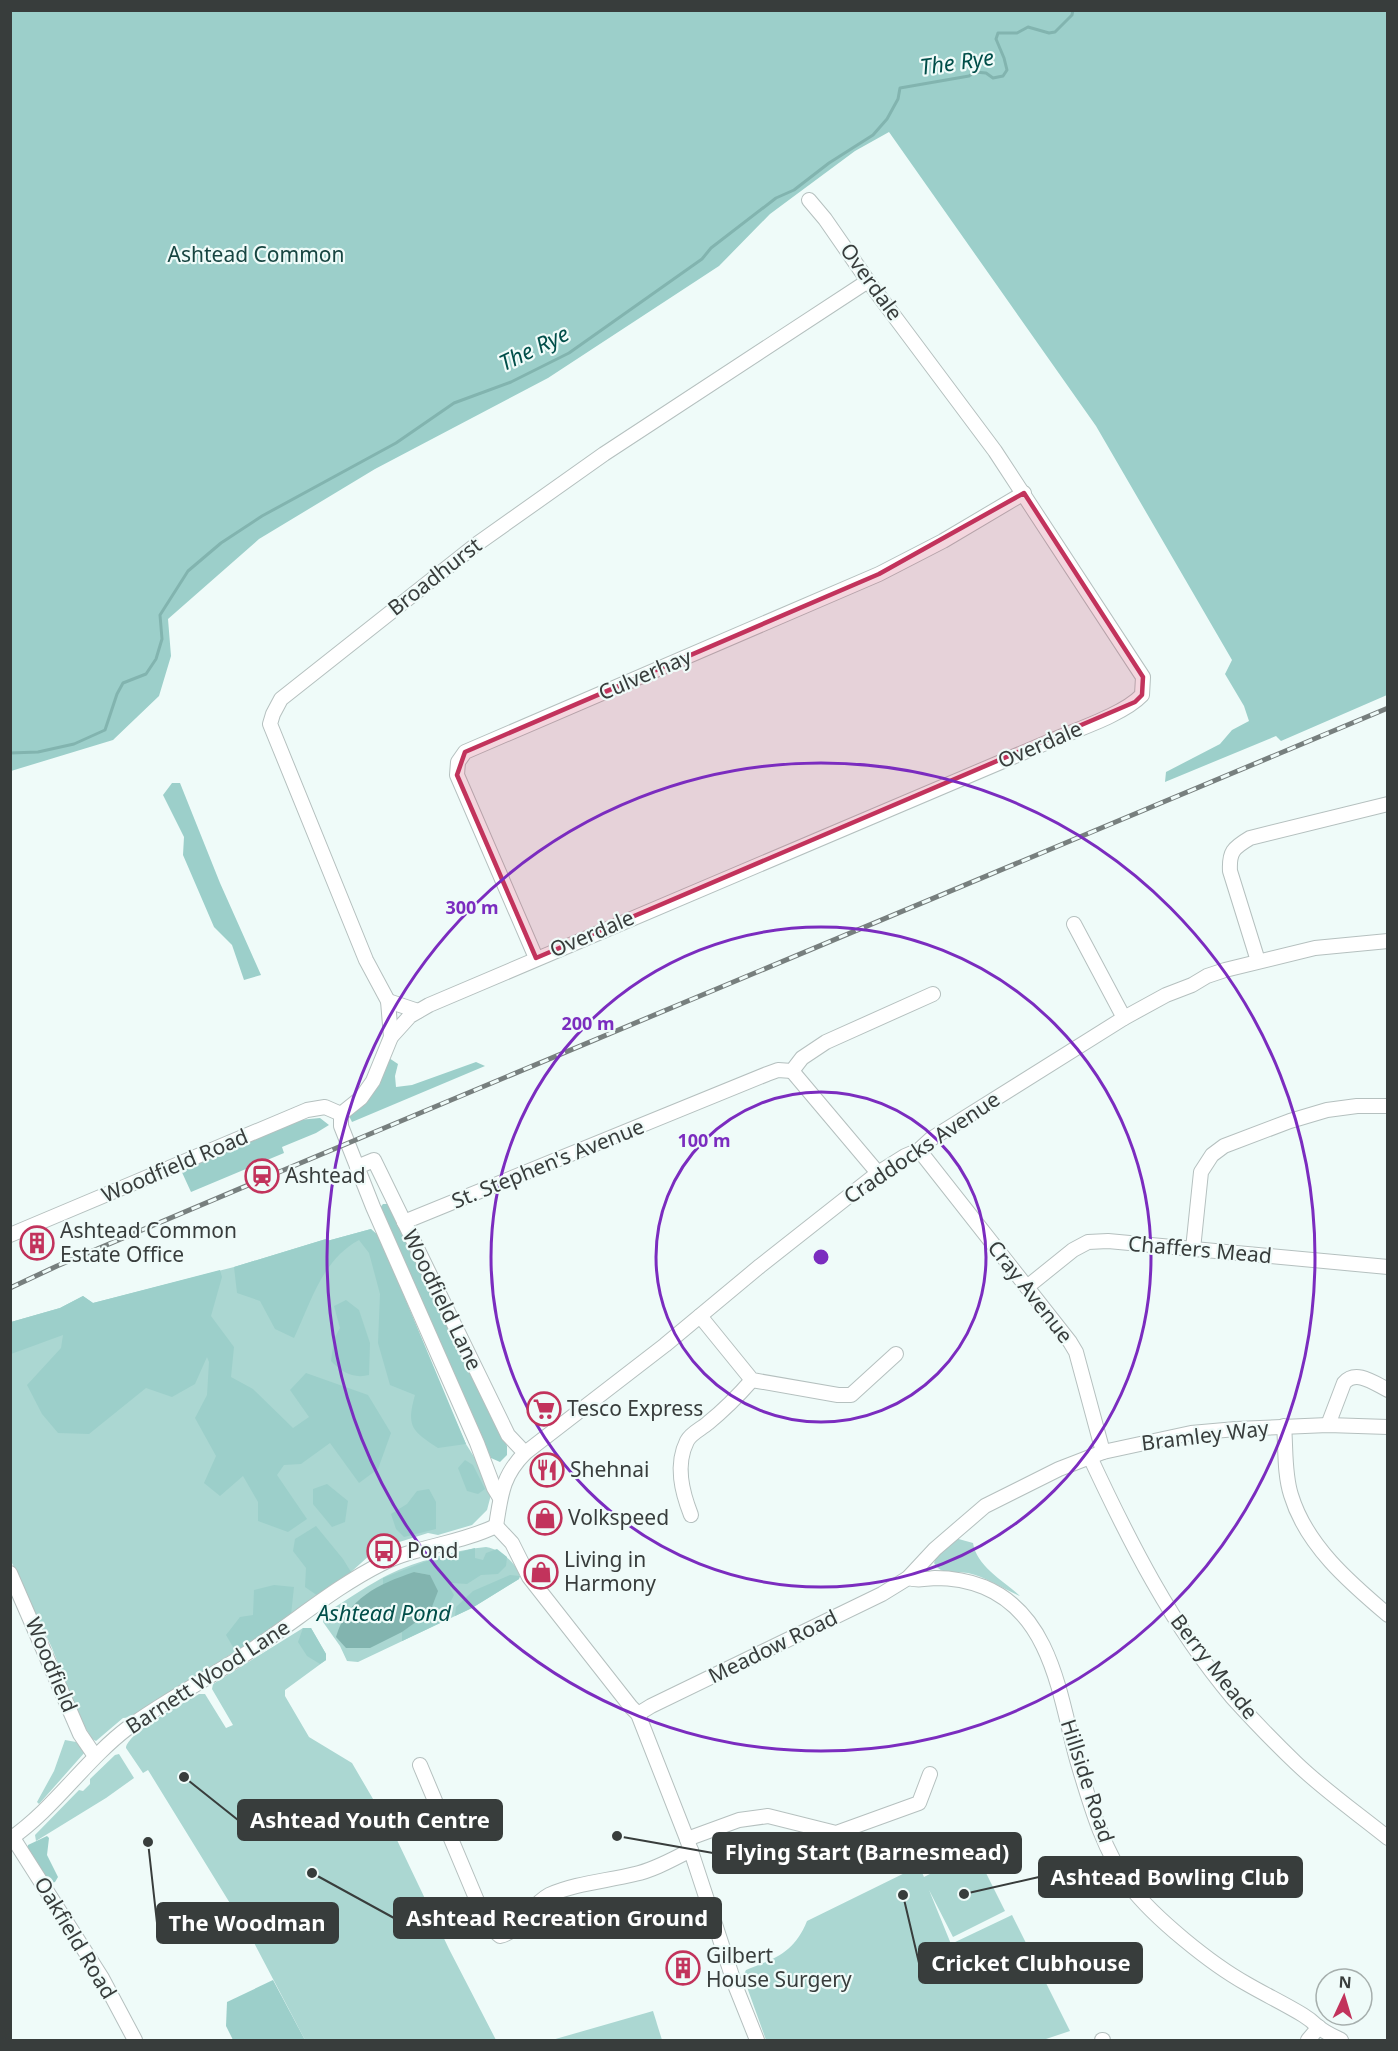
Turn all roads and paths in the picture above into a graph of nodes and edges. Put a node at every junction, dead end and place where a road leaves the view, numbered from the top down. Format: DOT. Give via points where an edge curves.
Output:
graph roads {
  1 [pos="809,200"];
  2 [pos="868,281"];
  3 [pos="1024,493"];
  4 [pos="1388,804"];
  5 [pos="1074,924"];
  6 [pos="1388,941"];
  7 [pos="536,958"];
  8 [pos="1258,961"];
  9 [pos="933,994"];
  10 [pos="388,1001"];
  11 [pos="418,1011"];
  12 [pos="1124,1018"];
  13 [pos="391,1037"];
  14 [pos="792,1071"];
  15 [pos="1388,1106"];
  16 [pos="341,1114"];
  17 [pos="919,1150"];
  18 [pos="357,1167"];
  19 [pos="878,1173"];
  20 [pos="404,1222"];
  21 [pos="10,1235"];
  22 [pos="1193,1249"];
  23 [pos="1388,1267"];
  24 [pos="1027,1287"];
  25 [pos="700,1316"];
  26 [pos="896,1354"];
  27 [pos="752,1380"];
  28 [pos="1388,1390"];
  29 [pos="1328,1425"];
  30 [pos="1284,1426"];
  31 [pos="1388,1427"];
  32 [pos="1104,1452"];
  33 [pos="525,1453"];
  34 [pos="1090,1458"];
  35 [pos="484,1460"];
  36 [pos="509,1471"];
  37 [pos="500,1498"];
  38 [pos="691,1515"];
  39 [pos="496,1526"];
  40 [pos="10,1573"];
  41 [pos="908,1578"];
  42 [pos="1388,1615"];
  43 [pos="639,1714"];
  44 [pos="95,1756"];
  45 [pos="420,1765"];
  46 [pos="930,1774"];
  47 [pos="1388,1838"];
  48 [pos="12,1839"];
  49 [pos="689,1845"];
  50 [pos="1314,2023"];
  51 [pos="1319,2027"];
  52 [pos="135,2040"];
  53 [pos="757,2040"];
  54 [pos="1308,2040"];
  55 [pos="1341,2040"];
  1 -- 2 [label="street, Overdale"];
  2 -- 3 [label="street, Overdale"];
  2 -- 10 [label="street, Broadhurst" via="604,454 477,543 281,699 270,724 366,960"];
  3 -- 7 [label="street, Culverhay" via="879,574 465,752 458,762 457,775"];
  3 -- 7 [label="street, Overdale" via="1143,677 1142,695 1135,702"];
  4 -- 8 [label="street" via="1250,838 1237,846 1230,857 1230,871"];
  5 -- 12 [label="street"];
  6 -- 8 [label="street, Craddocks Avenue" via="1315,948"];
  7 -- 11 [label="street, Overdale"];
  8 -- 12 [label="street, Craddocks Avenue" via="1207,976"];
  9 -- 14 [label="street" via="826,1042"];
  10 -- 11 [label="street"];
  10 -- 13 [label="street, Broadhurst"];
  11 -- 13 [label="street, Overdale"];
  12 -- 17 [label="street, Craddocks Avenue"];
  13 -- 16 [label="street, Broadhurst" via="374,1081"];
  14 -- 19 [label="street"];
  14 -- 20 [label="street, St. Stephen's Avenue" via="767,1074"];
  15 -- 22 [label="street" via="1327,1110 1224,1146 1212,1155 1201,1172"];
  16 -- 18 [label="street, Woodfield Lane" via="341,1126"];
  16 -- 21 [label="street, Woodfield Road" via="325,1107 307,1110"];
  17 -- 19 [label="street, Craddocks Avenue"];
  17 -- 24 [label="street, Cray Avenue"];
  18 -- 20 [label="street, Woodfield Lane" via="374,1160"];
  18 -- 35 [label="street, Woodfield Lane"];
  19 -- 25 [label="street, Craddocks Avenue"];
  20 -- 33 [label="street, Woodfield Lane" via="508,1435"];
  22 -- 23 [label="street, Chaffers Mead"];
  22 -- 24 [label="street, Chaffers Mead" via="1088,1242"];
  24 -- 32 [label="street, Cray Avenue" via="1076,1352"];
  25 -- 27 [label="street"];
  25 -- 33 [label="street, Craddocks Avenue"];
  26 -- 27 [label="street" via="851,1395"];
  27 -- 38 [label="street" via="686,1442 682,1491"];
  28 -- 29 [label="street" via="1364,1378 1349,1377"];
  29 -- 30 [label="street, Bramley Way"];
  29 -- 31 [label="street, Bramley Way"];
  30 -- 32 [label="street, Bramley Way" via="1191,1433"];
  30 -- 42 [label="street" via="1290,1493 1306,1528 1340,1572"];
  32 -- 34 [label="street, Bramley Way"];
  33 -- 36 [label="street, Craddocks Avenue"];
  34 -- 41 [label="street, Bramley Way" via="985,1506"];
  34 -- 47 [label="street, Berry Meade" via="1151,1580 1232,1696 1297,1764"];
  35 -- 36 [label="street"];
  35 -- 37 [label="street, Woodfield Lane"];
  36 -- 37 [label="street, Craddocks Avenue"];
  37 -- 39 [label="street"];
  39 -- 43 [label="street" via="512,1543 529,1577"];
  39 -- 44 [label="street, Barnett Wood Lane" via="477,1535 404,1554 372,1569 130,1727"];
  40 -- 44 [label="street, Woodfield" via="80,1734"];
  41 -- 43 [label="street, Meadow Road"];
  41 -- 50 [label="street, Hillside Road" via="960,1580 981,1586 1005,1598 1022,1615 1053,1665 1096,1821 1130,1886 1196,1947 1245,1983"];
  43 -- 49 [label="street"];
  44 -- 48 [label="street, Barnett Wood Lane" via="39,1817"];
  45 -- 49 [label="street" via="483,1915 500,1936 509,1934 534,1905 549,1895 638,1874"];
  46 -- 49 [label="street" via="918,1803 836,1833 768,1816 739,1820"];
  48 -- 52 [label="street, Oakfield Road" via="102,1978"];
  49 -- 53 [label="street"];
  51 -- 54 [label="street"];
  51 -- 55 [label="street, Hillside Road"];
}
